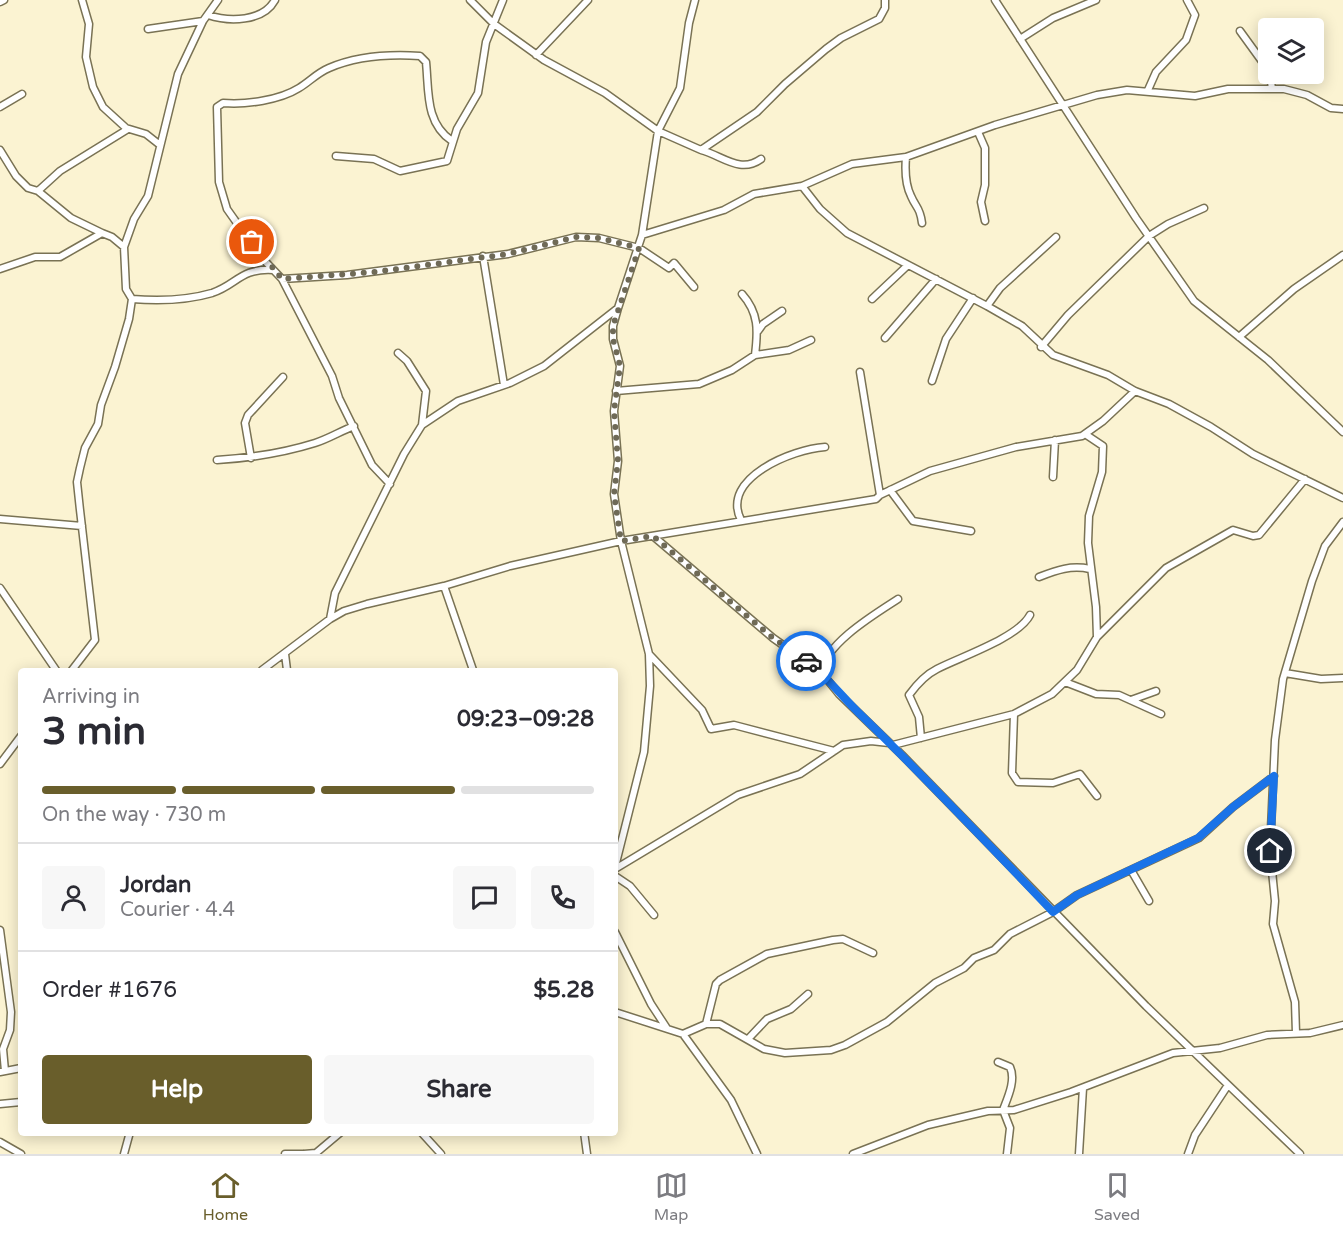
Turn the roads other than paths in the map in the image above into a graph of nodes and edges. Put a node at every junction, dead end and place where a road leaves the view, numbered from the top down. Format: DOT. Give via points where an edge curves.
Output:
graph roads {
  1 [pos="82,0"];
  2 [pos="218,0"];
  3 [pos="275,0"];
  4 [pos="470,0"];
  5 [pos="503,0"];
  6 [pos="588,0"];
  7 [pos="695,0"];
  8 [pos="885,0"];
  9 [pos="995,0"];
  10 [pos="1096,0"];
  11 [pos="1187,0"];
  12 [pos="208,15"];
  13 [pos="203,21"];
  14 [pos="494,24"];
  15 [pos="148,29"];
  16 [pos="1240,31"];
  17 [pos="1020,39"];
  18 [pos="536,55"];
  19 [pos="1258,56"];
  20 [pos="1271,84"];
  21 [pos="1272,89"];
  22 [pos="1148,90"];
  23 [pos="22,94"];
  24 [pos="1064,105"];
  25 [pos="0,107"];
  26 [pos="1343,109"];
  27 [pos="128,129"];
  28 [pos="658,131"];
  29 [pos="978,132"];
  30 [pos="452,141"];
  31 [pos="160,145"];
  32 [pos="0,150"];
  33 [pos="701,150"];
  34 [pos="336,156"];
  35 [pos="906,157"];
  36 [pos="761,159"];
  37 [pos="802,186"];
  38 [pos="38,191"];
  39 [pos="1204,208"];
  40 [pos="984,220"];
  41 [pos="922,223"];
  42 [pos="102,233"];
  43 [pos="642,235"];
  44 [pos="1149,236"];
  45 [pos="1056,237"];
  46 [pos="124,247"];
  47 [pos="639,248"];
  48 [pos="1343,255"];
  49 [pos="483,256"];
  50 [pos="908,265"];
  51 [pos="0,269"];
  52 [pos="273,270"];
  53 [pos="282,279"];
  54 [pos="936,279"];
  55 [pos="694,287"];
  56 [pos="742,294"];
  57 [pos="973,298"];
  58 [pos="132,299"];
  59 [pos="872,299"];
  60 [pos="987,306"];
  61 [pos="618,308"];
  62 [pos="782,311"];
  63 [pos="758,332"];
  64 [pos="1239,337"];
  65 [pos="885,338"];
  66 [pos="811,340"];
  67 [pos="1041,347"];
  68 [pos="398,353"];
  69 [pos="755,355"];
  70 [pos="860,372"];
  71 [pos="284,376"];
  72 [pos="932,381"];
  73 [pos="504,385"];
  74 [pos="616,391"];
  75 [pos="1135,391"];
  76 [pos="422,425"];
  77 [pos="354,426"];
  78 [pos="1343,432"];
  79 [pos="1085,434"];
  80 [pos="1055,440"];
  81 [pos="825,447"];
  82 [pos="250,458"];
  83 [pos="217,460"];
  84 [pos="1053,477"];
  85 [pos="1305,479"];
  86 [pos="390,484"];
  87 [pos="890,490"];
  88 [pos="880,495"];
  89 [pos="1343,498"];
  90 [pos="0,519"];
  91 [pos="741,520"];
  92 [pos="1343,522"];
  93 [pos="82,526"];
  94 [pos="971,531"];
  95 [pos="653,536"];
  96 [pos="621,541"];
  97 [pos="1090,569"];
  98 [pos="1039,577"];
  99 [pos="444,586"];
  100 [pos="0,588"];
  101 [pos="898,599"];
  102 [pos="1030,615"];
  103 [pos="330,619"];
  104 [pos="1097,637"];
  105 [pos="285,654"];
  106 [pos="649,654"];
  107 [pos="55,668"];
  108 [pos="74,668"];
  109 [pos="265,668"];
  110 [pos="287,668"];
  111 [pos="472,668"];
  112 [pos="821,672"];
  113 [pos="1285,673"];
  114 [pos="1343,678"];
  115 [pos="1065,681"];
  116 [pos="1156,691"];
  117 [pos="1131,700"];
  118 [pos="1014,714"];
  119 [pos="1161,714"];
  120 [pos="921,738"];
  121 [pos="18,740"];
  122 [pos="891,744"];
  123 [pos="834,751"];
  124 [pos="0,764"];
  125 [pos="1274,776"];
  126 [pos="1097,796"];
  127 [pos="618,856"];
  128 [pos="618,866"];
  129 [pos="1131,870"];
  130 [pos="618,878"];
  131 [pos="1149,901"];
  132 [pos="1053,912"];
  133 [pos="654,915"];
  134 [pos="0,930"];
  135 [pos="618,938"];
  136 [pos="873,953"];
  137 [pos="808,994"];
  138 [pos="618,1013"];
  139 [pos="706,1024"];
  140 [pos="1343,1025"];
  141 [pos="667,1028"];
  142 [pos="1296,1033"];
  143 [pos="683,1034"];
  144 [pos="749,1038"];
  145 [pos="1190,1051"];
  146 [pos="998,1062"];
  147 [pos="18,1069"];
  148 [pos="3,1072"];
  149 [pos="1228,1085"];
  150 [pos="1083,1088"];
  151 [pos="18,1102"];
  152 [pos="0,1104"];
  153 [pos="1003,1110"];
  154 [pos="129,1136"];
  155 [pos="336,1136"];
  156 [pos="425,1136"];
  157 [pos="585,1136"];
  158 [pos="0,1142"];
  159 [pos="21,1154"];
  160 [pos="124,1154"];
  161 [pos="285,1154"];
  162 [pos="303,1154"];
  163 [pos="441,1154"];
  164 [pos="587,1154"];
  165 [pos="757,1154"];
  166 [pos="853,1154"];
  167 [pos="1007,1154"];
  168 [pos="1079,1154"];
  169 [pos="1188,1154"];
  170 [pos="1300,1154"];
  1 -- 27 [label="street" via="88,17 85,48 93,87 103,107"];
  2 -- 12 [label="street"];
  3 -- 12 [label="street" via="268,10 250,17 222,20"];
  4 -- 14 [label="street"];
  5 -- 14 [label="street"];
  6 -- 18 [label="street"];
  7 -- 28 [label="street" via="680,88"];
  8 -- 33 [label="street" via="879,19 826,49 757,112"];
  9 -- 17 [label="street"];
  10 -- 17 [label="street" via="1053,18"];
  11 -- 22 [label="street" via="1195,15 1186,40 1156,72"];
  12 -- 13 [label="street"];
  13 -- 15 [label="street"];
  13 -- 31 [label="street" via="178,74"];
  14 -- 18 [label="street"];
  14 -- 30 [label="street" via="486,42 478,93"];
  16 -- 19 [label="street"];
  17 -- 24 [label="street"];
  18 -- 28 [label="street" via="605,93"];
  20 -- 21 [label="street"];
  21 -- 22 [label="street" via="1228,89 1195,96"];
  21 -- 26 [label="street" via="1295,91 1331,108"];
  22 -- 24 [label="street" via="1097,95"];
  23 -- 25 [label="street"];
  24 -- 29 [label="street"];
  24 -- 44 [label="street"];
  27 -- 31 [label="street" via="146,134"];
  27 -- 38 [label="street" via="60,171"];
  28 -- 33 [label="street"];
  28 -- 43 [label="street"];
  29 -- 35 [label="street"];
  29 -- 40 [label="street" via="986,148 986,185 981,202"];
  30 -- 34 [label="street" via="447,161 400,171 360,156"];
  30 -- 52 [label="street" via="438,132 433,121 426,62 420,56 354,60 306,80 296,90 217,107 221,194 232,217"];
  31 -- 46 [label="street" via="148,196"];
  32 -- 38 [label="street" via="16,176 28,188"];
  33 -- 36 [label="street" via="742,167"];
  35 -- 37 [label="street" via="852,164"];
  35 -- 41 [label="street" via="911,196 920,208"];
  37 -- 43 [label="street" via="754,194 724,210"];
  37 -- 50 [label="street" via="847,233"];
  38 -- 42 [label="street" via="71,218"];
  39 -- 44 [label="street"];
  42 -- 46 [label="street"];
  42 -- 51 [label="street" via="60,257 27,259"];
  43 -- 47 [label="street"];
  44 -- 64 [label="street" via="1194,301"];
  44 -- 67 [label="street"];
  45 -- 60 [label="street" via="1000,288"];
  46 -- 58 [label="street" via="126,289"];
  47 -- 49 [label="street" via="576,237 530,250"];
  47 -- 55 [label="street" via="669,268 674,262"];
  47 -- 61 [label="street"];
  48 -- 64 [label="street"];
  49 -- 53 [label="street" via="366,273"];
  49 -- 73 [label="street"];
  50 -- 54 [label="street"];
  50 -- 59 [label="street"];
  52 -- 53 [label="street"];
  52 -- 58 [label="street" via="258,269 215,292 154,301"];
  53 -- 77 [label="street"];
  54 -- 57 [label="street"];
  54 -- 65 [label="street"];
  56 -- 63 [label="street" via="750,304"];
  57 -- 60 [label="street"];
  57 -- 72 [label="street" via="946,339"];
  58 -- 93 [label="street" via="98,424 81,462 77,482"];
  60 -- 67 [label="street" via="1022,326"];
  61 -- 73 [label="street" via="544,366"];
  61 -- 74 [label="street" via="613,326 620,366"];
  62 -- 63 [label="street"];
  63 -- 69 [label="street"];
  64 -- 78 [label="street"];
  66 -- 69 [label="street" via="789,350"];
  67 -- 75 [label="street" via="1066,362 1108,375"];
  68 -- 76 [label="street" via="426,391"];
  69 -- 74 [label="street" via="699,384"];
  70 -- 88 [label="street"];
  71 -- 82 [label="street" via="248,415 245,423"];
  73 -- 76 [label="street" via="458,401"];
  74 -- 96 [label="street" via="618,461 614,494"];
  75 -- 79 [label="street"];
  75 -- 85 [label="street" via="1169,404 1253,454"];
  76 -- 86 [label="street"];
  77 -- 82 [label="street" via="317,443"];
  77 -- 86 [label="street" via="372,465"];
  79 -- 80 [label="street"];
  79 -- 97 [label="street" via="1103,446 1102,472 1089,516"];
  80 -- 84 [label="street"];
  80 -- 87 [label="street" via="930,471"];
  81 -- 91 [label="street" via="807,448 749,477 737,500"];
  82 -- 83 [label="street"];
  85 -- 89 [label="street"];
  85 -- 104 [label="street" via="1259,535 1233,530 1175,562"];
  86 -- 103 [label="street" via="335,593"];
  87 -- 88 [label="street"];
  87 -- 94 [label="street" via="913,521"];
  88 -- 91 [label="street" via="876,499"];
  90 -- 93 [label="street"];
  91 -- 95 [label="street"];
  92 -- 113 [label="street" via="1319,560"];
  93 -- 108 [label="street" via="95,640"];
  95 -- 96 [label="street"];
  95 -- 112 [label="street" via="773,638"];
  96 -- 99 [label="street" via="510,566"];
  96 -- 106 [label="street"];
  97 -- 98 [label="street" via="1061,569"];
  97 -- 104 [label="street"];
  99 -- 103 [label="street" via="344,611"];
  99 -- 111 [label="street"];
  100 -- 107 [label="street"];
  101 -- 112 [label="street" via="842,640 828,654"];
  102 -- 120 [label="street" via="1000,639 937,669 918,683 909,695 919,717"];
  103 -- 105 [label="street"];
  104 -- 115 [label="street" via="1077,670"];
  105 -- 109 [label="street"];
  105 -- 110 [label="street"];
  106 -- 123 [label="street" via="702,710 711,729 734,725"];
  106 -- 127 [label="street" via="644,752"];
  112 -- 122 [label="street"];
  113 -- 114 [label="street"];
  113 -- 125 [label="street"];
  115 -- 117 [label="street" via="1096,694"];
  115 -- 118 [label="street" via="1052,694"];
  116 -- 117 [label="street"];
  117 -- 119 [label="street"];
  118 -- 120 [label="street"];
  118 -- 126 [label="street" via="1012,773 1018,782 1053,783 1080,774"];
  120 -- 122 [label="street"];
  121 -- 124 [label="street"];
  122 -- 123 [label="street" via="854,742"];
  122 -- 132 [label="street"];
  123 -- 128 [label="street" via="800,774 738,795"];
  125 -- 129 [label="street" via="1208,832"];
  125 -- 142 [label="street" via="1270,851 1275,902 1273,931 1295,1002"];
  129 -- 131 [label="street"];
  129 -- 132 [label="street" via="1077,895"];
  130 -- 133 [label="street" via="630,886"];
  132 -- 144 [label="street" via="1010,934 994,950 935,983 904,1011 845,1045 831,1050 785,1053 764,1049"];
  132 -- 145 [label="street"];
  134 -- 148 [label="street" via="11,1012 3,1049"];
  135 -- 141 [label="street"];
  136 -- 139 [label="street" via="843,939 767,954 716,984"];
  137 -- 144 [label="street" via="791,1010 767,1019"];
  138 -- 141 [label="street"];
  139 -- 143 [label="street"];
  139 -- 144 [label="street" via="720,1024"];
  140 -- 142 [label="street"];
  141 -- 143 [label="street"];
  142 -- 145 [label="street"];
  143 -- 165 [label="street" via="731,1101"];
  145 -- 149 [label="street"];
  145 -- 150 [label="street" via="1173,1053"];
  146 -- 153 [label="street" via="1010,1066 1012,1072"];
  147 -- 148 [label="street"];
  149 -- 169 [label="street" via="1195,1135"];
  149 -- 170 [label="street"];
  150 -- 153 [label="street"];
  150 -- 168 [label="street"];
  151 -- 152 [label="street"];
  153 -- 166 [label="street" via="928,1125"];
  153 -- 167 [label="street" via="1010,1128"];
  154 -- 160 [label="street"];
  155 -- 162 [label="street" via="316,1154"];
  156 -- 163 [label="street"];
  157 -- 164 [label="street"];
  158 -- 159 [label="street"];
  161 -- 162 [label="street"];
}
